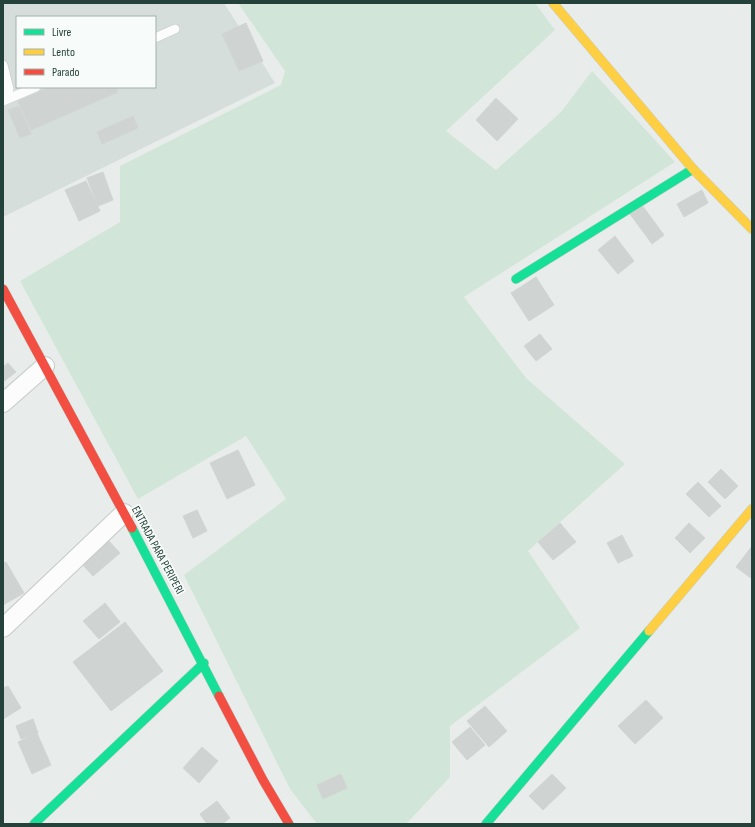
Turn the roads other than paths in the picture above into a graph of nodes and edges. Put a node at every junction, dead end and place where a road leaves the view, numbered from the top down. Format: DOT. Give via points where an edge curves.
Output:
graph roads {
  1 [pos="553,3"];
  2 [pos="175,30"];
  3 [pos="156,38"];
  4 [pos="3,65"];
  5 [pos="34,88"];
  6 [pos="3,101"];
  7 [pos="693,169"];
  8 [pos="752,229"];
  9 [pos="516,279"];
  10 [pos="3,289"];
  11 [pos="45,366"];
  12 [pos="3,403"];
  13 [pos="752,509"];
  14 [pos="124,513"];
  15 [pos="3,628"];
  16 [pos="204,663"];
  17 [pos="34,824"];
  18 [pos="289,824"];
  19 [pos="486,824"];
  1 -- 7 [label="street"];
  2 -- 3 [label="lane"];
  4 -- 6 [label="lane" via="9,89"];
  5 -- 6 [label="lane"];
  7 -- 8 [label="street"];
  7 -- 9 [label="street"];
  10 -- 11 [label="street, ENTRADA PARA PERIPERI"];
  11 -- 12 [label="street"];
  11 -- 14 [label="street, ENTRADA PARA PERIPERI"];
  13 -- 19 [label="street"];
  14 -- 15 [label="street"];
  14 -- 16 [label="street, ENTRADA PARA PERIPERI"];
  16 -- 17 [label="street"];
  16 -- 18 [label="street, ENTRADA PARA PERIPERI" via="263,780"];
}
